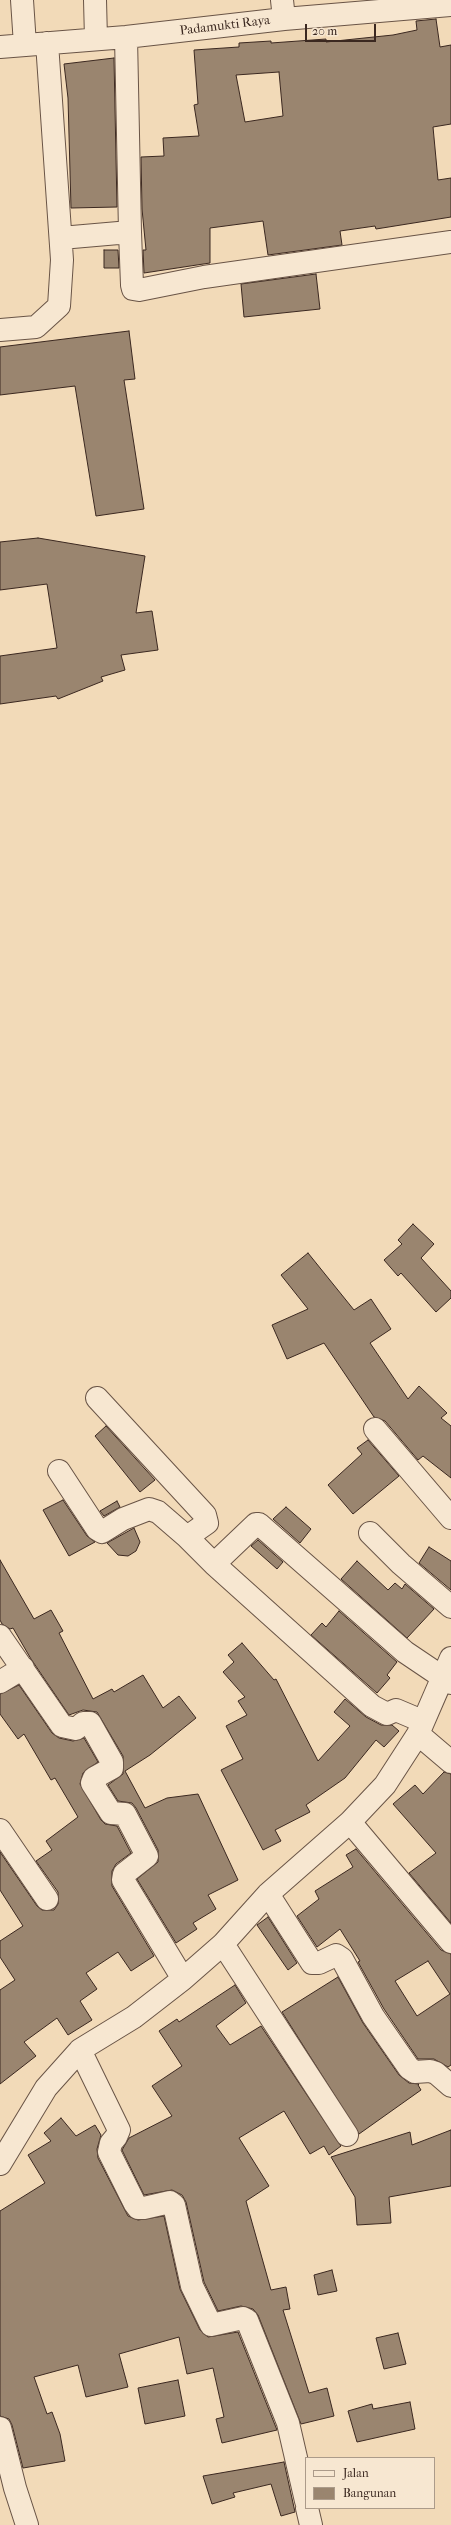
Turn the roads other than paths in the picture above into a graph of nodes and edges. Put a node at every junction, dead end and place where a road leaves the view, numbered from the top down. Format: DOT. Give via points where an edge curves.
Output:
graph roads {
  1 [pos="22,0"];
  2 [pos="95,0"];
  3 [pos="451,5"];
  4 [pos="283,10"];
  5 [pos="126,37"];
  6 [pos="96,39"];
  7 [pos="47,43"];
  8 [pos="25,45"];
  9 [pos="0,47"];
  10 [pos="130,232"];
  11 [pos="61,238"];
  12 [pos="451,242"];
  13 [pos="0,330"];
  14 [pos="97,1398"];
  15 [pos="375,1429"];
  16 [pos="59,1471"];
  17 [pos="451,1518"];
  18 [pos="370,1533"];
  19 [pos="187,1537"];
  20 [pos="214,1564"];
  21 [pos="451,1607"];
  22 [pos="0,1636"];
  23 [pos="23,1668"];
  24 [pos="443,1672"];
  25 [pos="0,1682"];
  26 [pos="412,1720"];
  27 [pos="451,1762"];
  28 [pos="350,1822"];
  29 [pos="0,1830"];
  30 [pos="268,1894"];
  31 [pos="47,1899"];
  32 [pos="451,1942"];
  33 [pos="223,1944"];
  34 [pos="177,1969"];
  35 [pos="80,2050"];
  36 [pos="451,2086"];
  37 [pos="347,2135"];
  38 [pos="0,2164"];
  39 [pos="0,2428"];
  40 [pos="305,2497"];
  41 [pos="307,2509"];
  42 [pos="27,2525"];
  43 [pos="311,2525"];
  1 -- 8 [label="street"];
  2 -- 6 [label="street"];
  3 -- 4 [label="street, Padamukti Raya"];
  4 -- 5 [label="street, Padamukti Raya"];
  5 -- 6 [label="street, Padamukti Raya"];
  5 -- 10 [label="street"];
  6 -- 7 [label="street, Padamukti Raya"];
  7 -- 8 [label="street, Padamukti Raya"];
  7 -- 11 [label="street"];
  8 -- 9 [label="street, Padamukti Raya"];
  10 -- 11 [label="street"];
  10 -- 12 [label="street" via="132,285 139,290 204,277"];
  11 -- 13 [label="street" via="59,306 36,327"];
  14 -- 19 [label="street" via="205,1515 207,1523"];
  15 -- 17 [label="street"];
  16 -- 19 [label="street" via="97,1529 102,1532 123,1519 149,1510 158,1512"];
  18 -- 21 [label="street"];
  19 -- 20 [label="street"];
  20 -- 24 [label="street" via="256,1524 260,1524 405,1652"];
  20 -- 26 [label="street" via="372,1706 387,1714"];
  22 -- 23 [label="street"];
  23 -- 25 [label="street"];
  23 -- 34 [label="street" via="62,1726 76,1729 83,1723 90,1723 112,1762 112,1768 94,1778 92,1783 111,1813 125,1814 147,1853 146,1858 124,1874 123,1880"];
  24 -- 26 [label="street"];
  26 -- 27 [label="street"];
  26 -- 28 [label="street" via="385,1785"];
  28 -- 30 [label="street"];
  28 -- 32 [label="street"];
  29 -- 31 [label="street"];
  30 -- 33 [label="street"];
  30 -- 36 [label="street" via="312,1963 320,1963 336,1955 342,1959 372,2016 409,2068 415,2072 436,2073"];
  33 -- 34 [label="street"];
  33 -- 37 [label="street"];
  34 -- 35 [label="street" via="134,2017"];
  35 -- 38 [label="street" via="46,2088"];
  35 -- 40 [label="street" via="119,2130 111,2142 109,2152 135,2204 144,2208 170,2202 174,2205 192,2286 212,2325 243,2318 247,2320 288,2422"];
  39 -- 42 [label="street"];
  41 -- 43 [label="street"];
}
